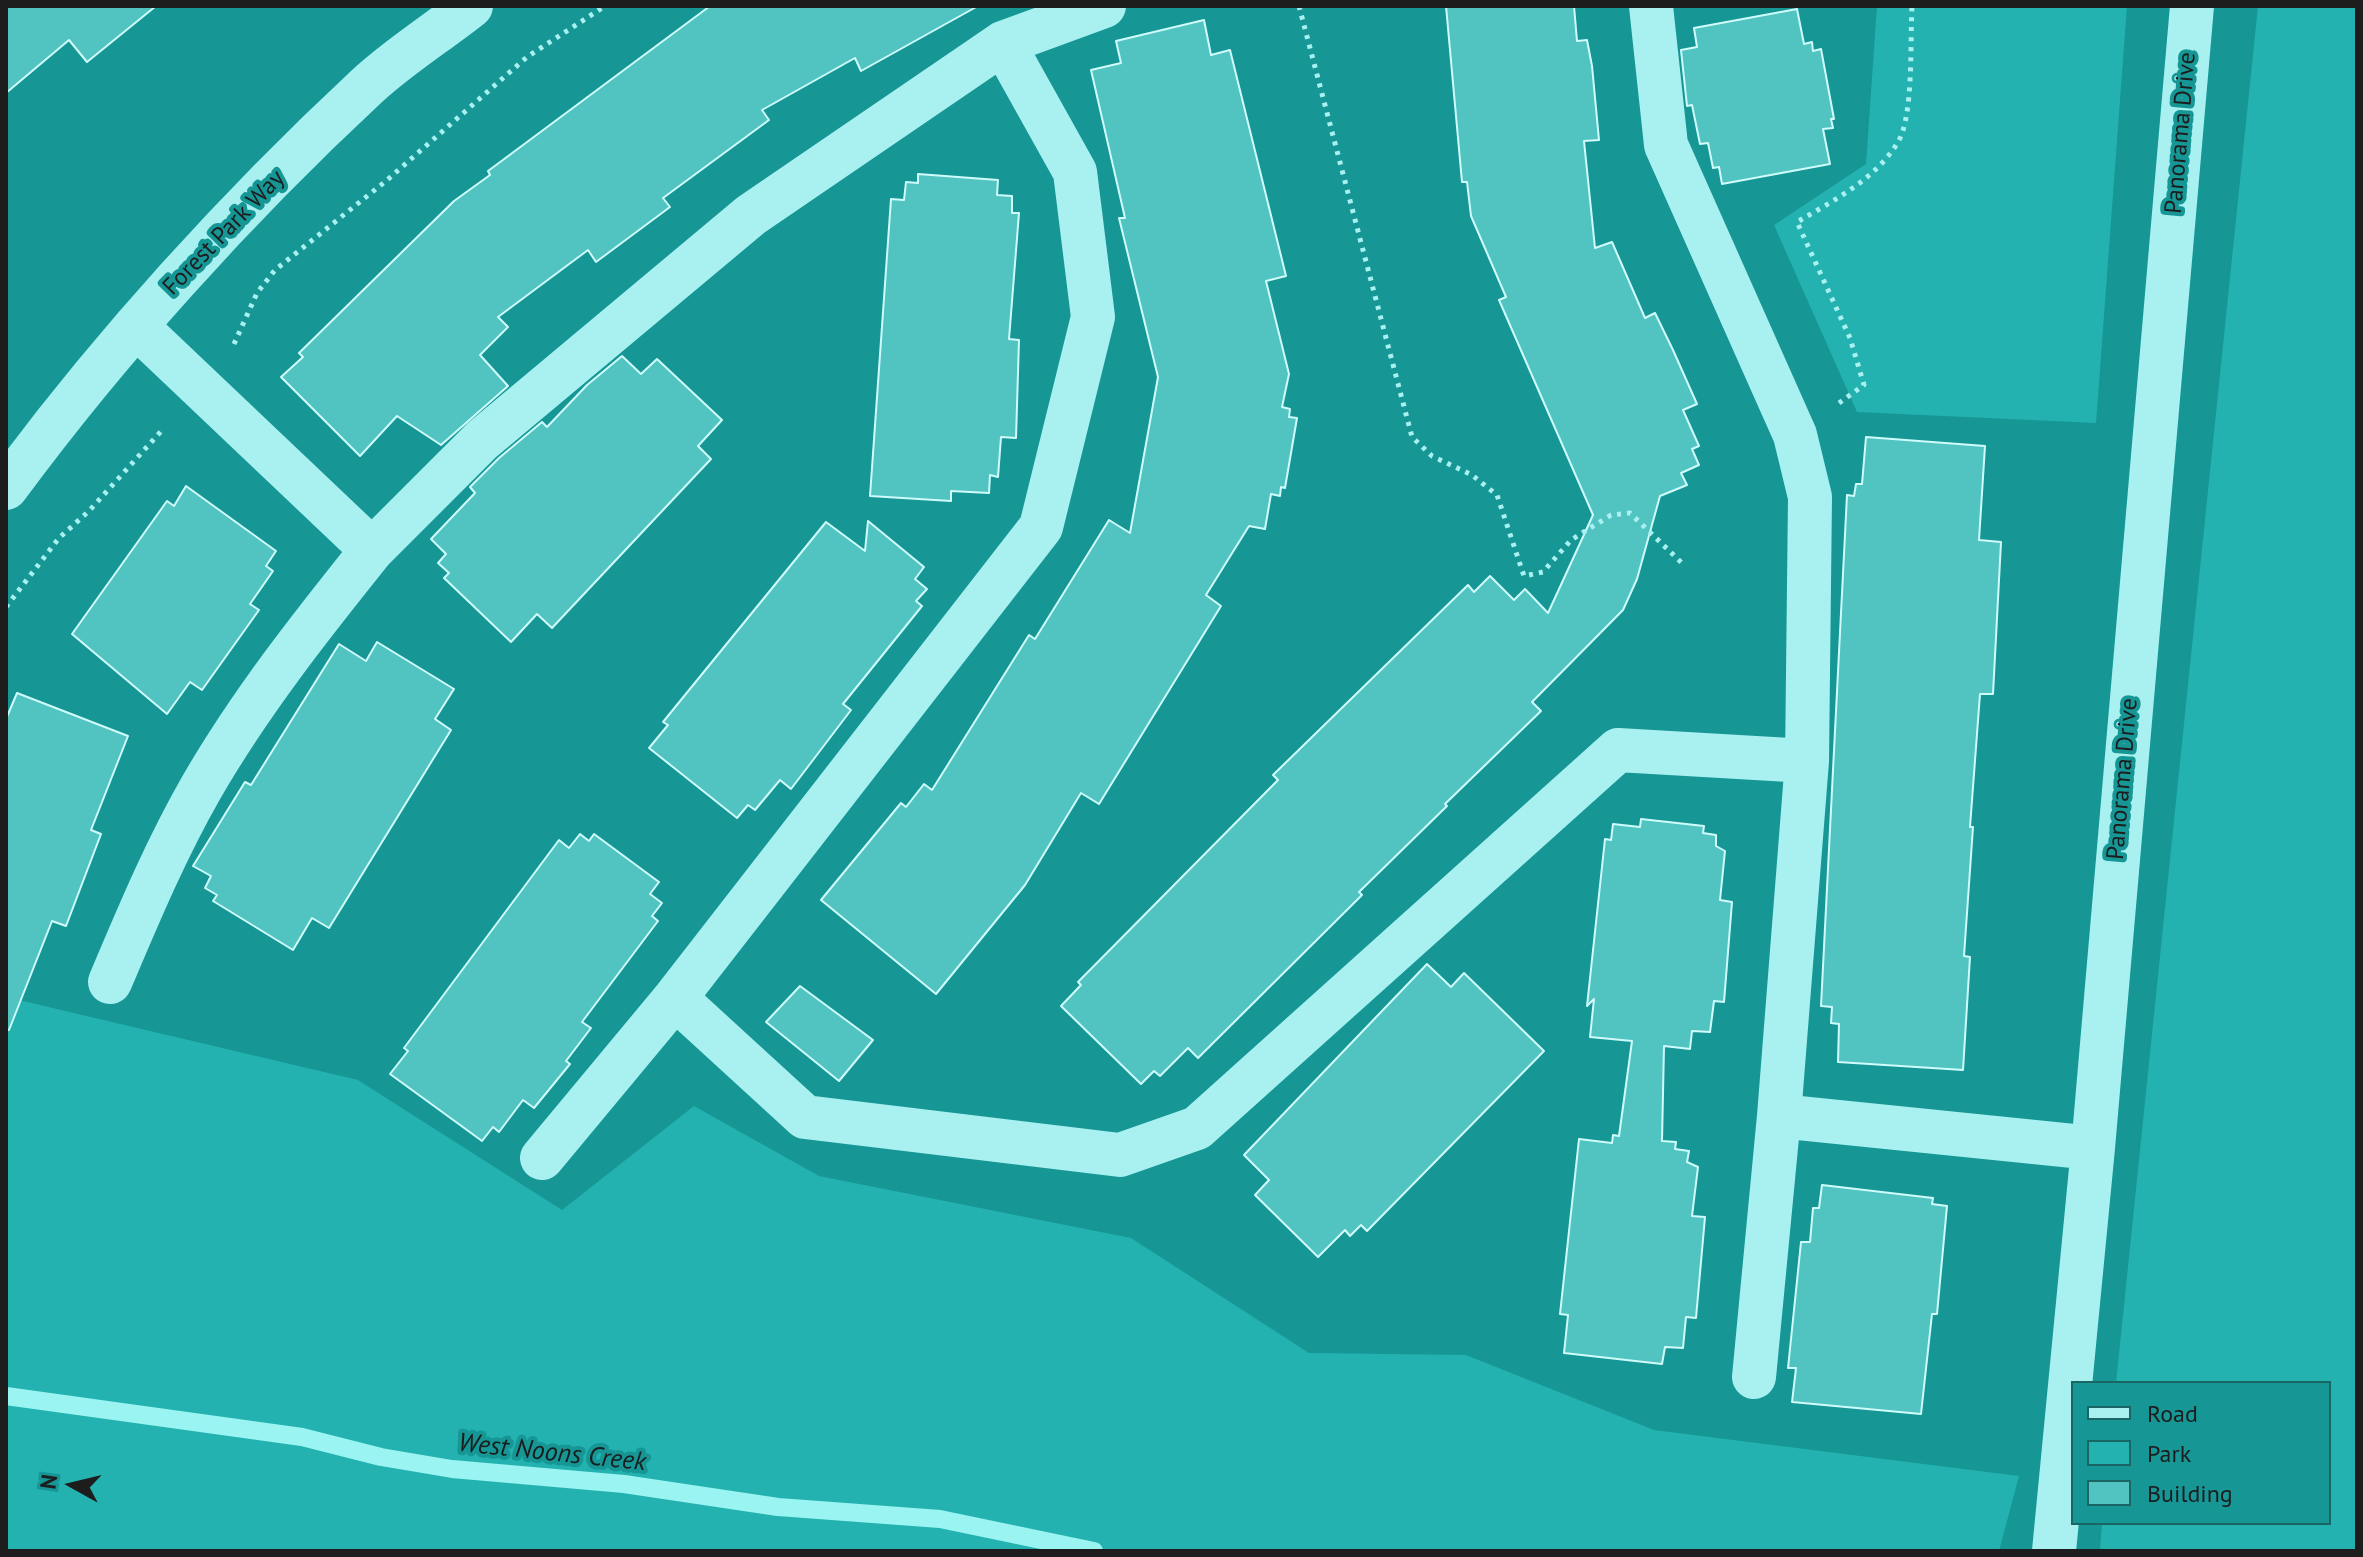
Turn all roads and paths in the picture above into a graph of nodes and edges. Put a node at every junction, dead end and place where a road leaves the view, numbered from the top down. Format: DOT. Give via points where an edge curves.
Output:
graph roads {
  1 [pos="471,6"];
  2 [pos="605,6"];
  3 [pos="1104,6"];
  4 [pos="1299,6"];
  5 [pos="1651,6"];
  6 [pos="1912,6"];
  7 [pos="2192,6"];
  8 [pos="1003,43"];
  9 [pos="136,326"];
  10 [pos="230,349"];
  11 [pos="171,420"];
  12 [pos="1795,435"];
  13 [pos="6,488"];
  14 [pos="372,550"];
  15 [pos="1685,566"];
  16 [pos="6,607"];
  17 [pos="1807,761"];
  18 [pos="110,982"];
  19 [pos="675,998"];
  20 [pos="1779,1116"];
  21 [pos="2093,1148"];
  22 [pos="542,1158"];
  23 [pos="1754,1377"];
  24 [pos="2054,1551"];
  1 -- 9 [label="street, Forest Park Way" via="367,85"];
  2 -- 10 [label="path" via="527,57 275,270 257,293"];
  3 -- 8 [label="street"];
  4 -- 15 [label="path" via="1412,437 1432,456 1472,475 1497,495 1524,576 1543,572 1571,540 1611,515 1630,513"];
  5 -- 12 [label="street" via="1666,145"];
  6 -- 12 [label="path" via="1908,101 1899,141 1857,187 1797,222 1850,338 1864,385"];
  7 -- 21 [label="street, Panorama Drive"];
  8 -- 14 [label="street" via="751,215 482,440"];
  8 -- 19 [label="street" via="1075,172 1093,317 1041,527"];
  9 -- 13 [label="street, Forest Park Way"];
  9 -- 14 [label="street"];
  11 -- 16 [label="path" via="59,538"];
  12 -- 17 [label="street" via="1810,497"];
  14 -- 18 [label="street" via="280,668 202,786 150,887"];
  17 -- 19 [label="street" via="1618,750 1197,1128 1120,1155 805,1117"];
  17 -- 20 [label="street"];
  19 -- 22 [label="street"];
  20 -- 21 [label="street"];
  20 -- 23 [label="street"];
  21 -- 24 [label="street, Panorama Drive"];
}
